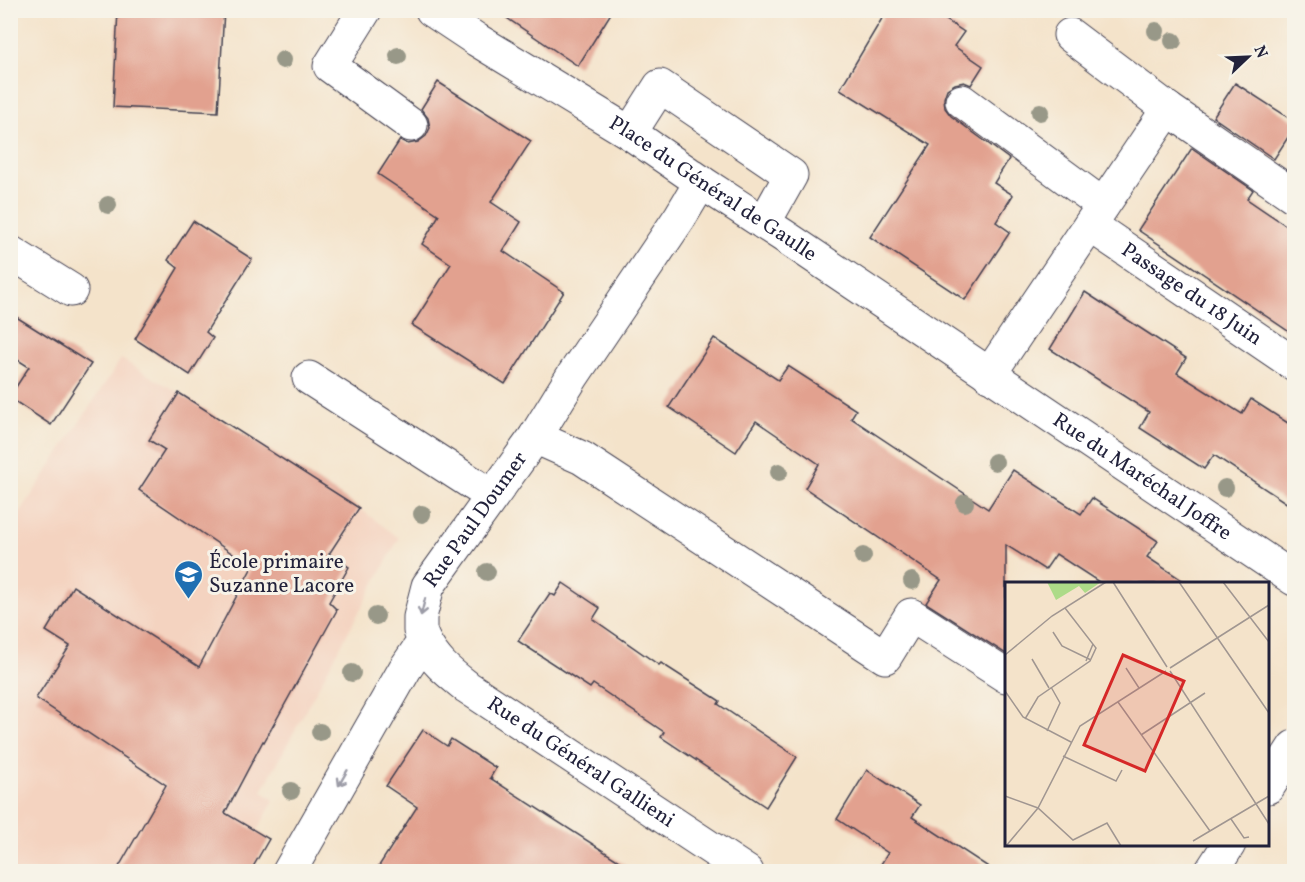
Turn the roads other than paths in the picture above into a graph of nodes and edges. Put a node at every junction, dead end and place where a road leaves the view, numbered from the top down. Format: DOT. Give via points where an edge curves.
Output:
graph roads {
  1 [pos="365,10"];
  2 [pos="432,10"];
  3 [pos="1070,35"];
  4 [pos="962,101"];
  5 [pos="1168,109"];
  6 [pos="411,125"];
  7 [pos="630,133"];
  8 [pos="701,182"];
  9 [pos="1294,196"];
  10 [pos="1096,215"];
  11 [pos="764,223"];
  12 [pos="10,252"];
  13 [pos="71,290"];
  14 [pos="1294,364"];
  15 [pos="989,375"];
  16 [pos="309,378"];
  17 [pos="535,437"];
  18 [pos="492,496"];
  19 [pos="1294,579"];
  20 [pos="424,641"];
  21 [pos="1005,675"];
  22 [pos="1294,747"];
  23 [pos="1269,785"];
  24 [pos="1228,846"];
  25 [pos="289,872"];
  26 [pos="747,872"];
  27 [pos="1211,872"];
  1 -- 6 [label="street" via="330,66"];
  2 -- 7 [label="street, Place du Général de Gaulle"];
  3 -- 5 [label="street"];
  4 -- 10 [label="street, Passage du 18 Juin"];
  5 -- 9 [label="street"];
  5 -- 10 [label="street"];
  7 -- 8 [label="street, Place du Général de Gaulle"];
  7 -- 11 [label="street" via="660,86 791,176"];
  8 -- 11 [label="street, Place du Général de Gaulle"];
  8 -- 17 [label="street, Rue Paul Doumer"];
  10 -- 14 [label="street, Passage du 18 Juin"];
  10 -- 15 [label="street"];
  11 -- 15 [label="street, Place du Général de Gaulle"];
  12 -- 13 [label="street"];
  15 -- 19 [label="street, Rue du Maréchal Joffre"];
  16 -- 18 [label="street"];
  17 -- 18 [label="street, Rue Paul Doumer"];
  17 -- 21 [label="street" via="582,458 885,657 911,615"];
  18 -- 20 [label="street, Rue Paul Doumer, one-way" via="428,586 420,617"];
  20 -- 25 [label="street, one-way"];
  20 -- 26 [label="street, Rue du Général Gallieni" via="433,657 467,687"];
  22 -- 23 [label="street"];
  24 -- 27 [label="street"];
}
